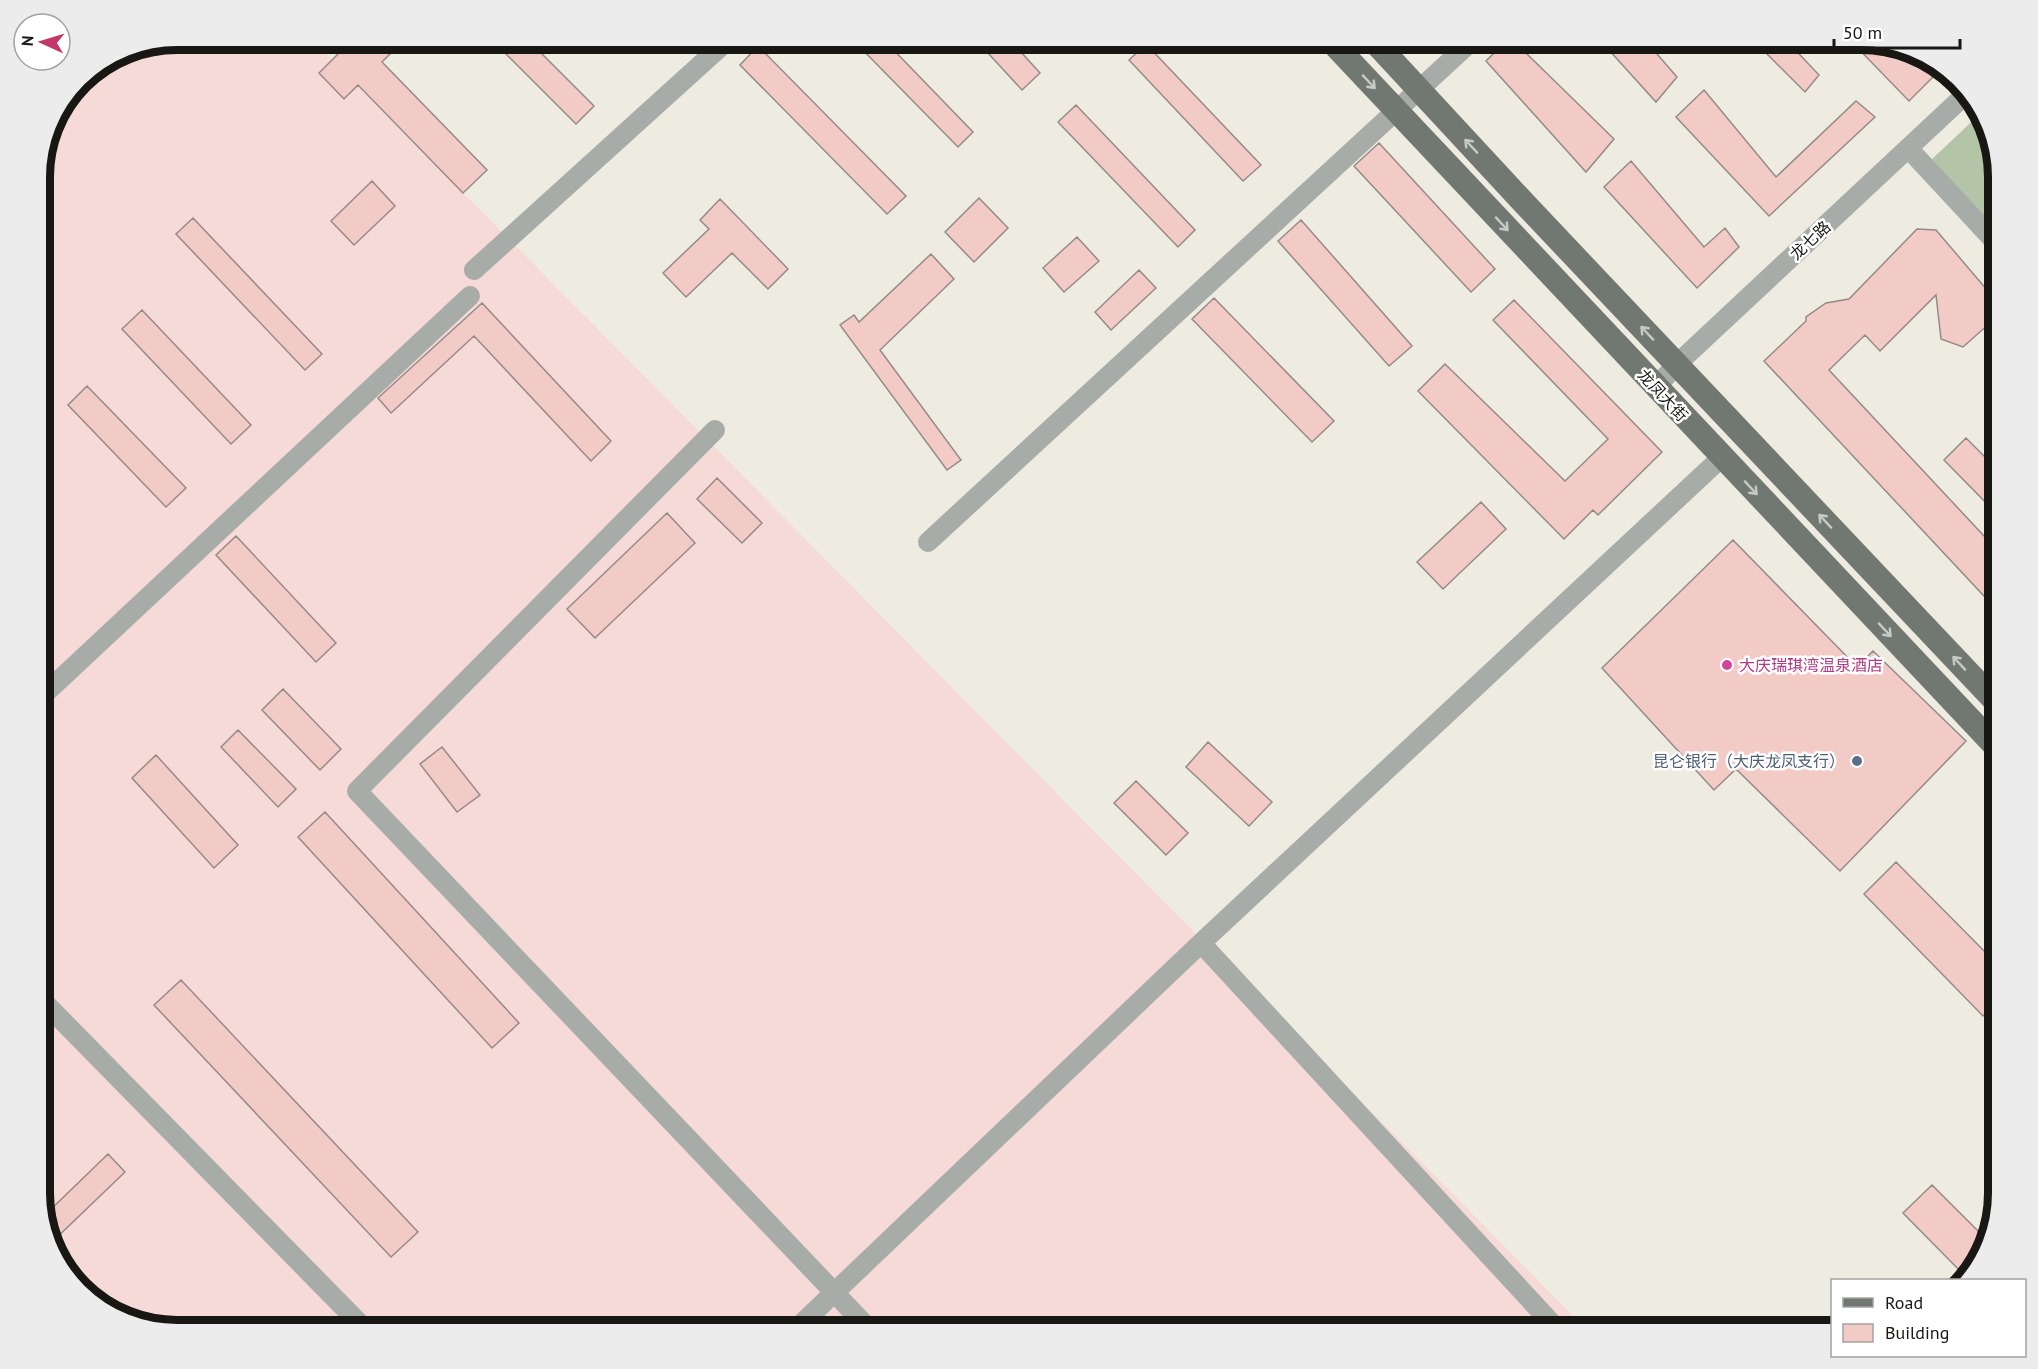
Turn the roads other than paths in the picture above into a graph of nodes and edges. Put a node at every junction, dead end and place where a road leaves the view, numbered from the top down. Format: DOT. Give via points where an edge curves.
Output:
graph roads {
  1 [pos="717,50"];
  2 [pos="1339,50"];
  3 [pos="1382,50"];
  4 [pos="1462,50"];
  5 [pos="1419,90"];
  6 [pos="1961,98"];
  7 [pos="1397,112"];
  8 [pos="1908,148"];
  9 [pos="1988,234"];
  10 [pos="474,270"];
  11 [pos="470,296"];
  12 [pos="1677,364"];
  13 [pos="1655,388"];
  14 [pos="715,430"];
  15 [pos="1722,457"];
  16 [pos="928,542"];
  17 [pos="50,689"];
  18 [pos="1988,693"];
  19 [pos="1988,738"];
  20 [pos="1201,943"];
  21 [pos="50,1008"];
  22 [pos="835,1292"];
  23 [pos="356,1320"];
  24 [pos="806,1320"];
  25 [pos="861,1320"];
  26 [pos="1549,1320"];
  1 -- 10 [label="street"];
  2 -- 7 [label="main road, 龙凤大街, one-way"];
  3 -- 5 [label="main road, 龙凤大街"];
  4 -- 5 [label="street"];
  5 -- 7 [label="street"];
  12 -- 5 [label="main road, 龙凤大街, one-way"];
  6 -- 8 [label="street, 龙七路"];
  7 -- 13 [label="main road, 龙凤大街, one-way"];
  7 -- 16 [label="street"];
  8 -- 9 [label="street"];
  8 -- 12 [label="street, 龙七路"];
  11 -- 17 [label="street"];
  12 -- 13 [label="street, 龙七路"];
  18 -- 12 [label="main road, 龙凤大街, one-way"];
  13 -- 15 [label="main road, 龙凤大街"];
  14 -- 22 [label="street" via="357,791"];
  15 -- 19 [label="main road, 龙凤大街, one-way"];
  15 -- 20 [label="street"];
  20 -- 22 [label="street"];
  20 -- 26 [label="street"];
  21 -- 23 [label="street"];
  22 -- 24 [label="street"];
  22 -- 25 [label="street"];
}
